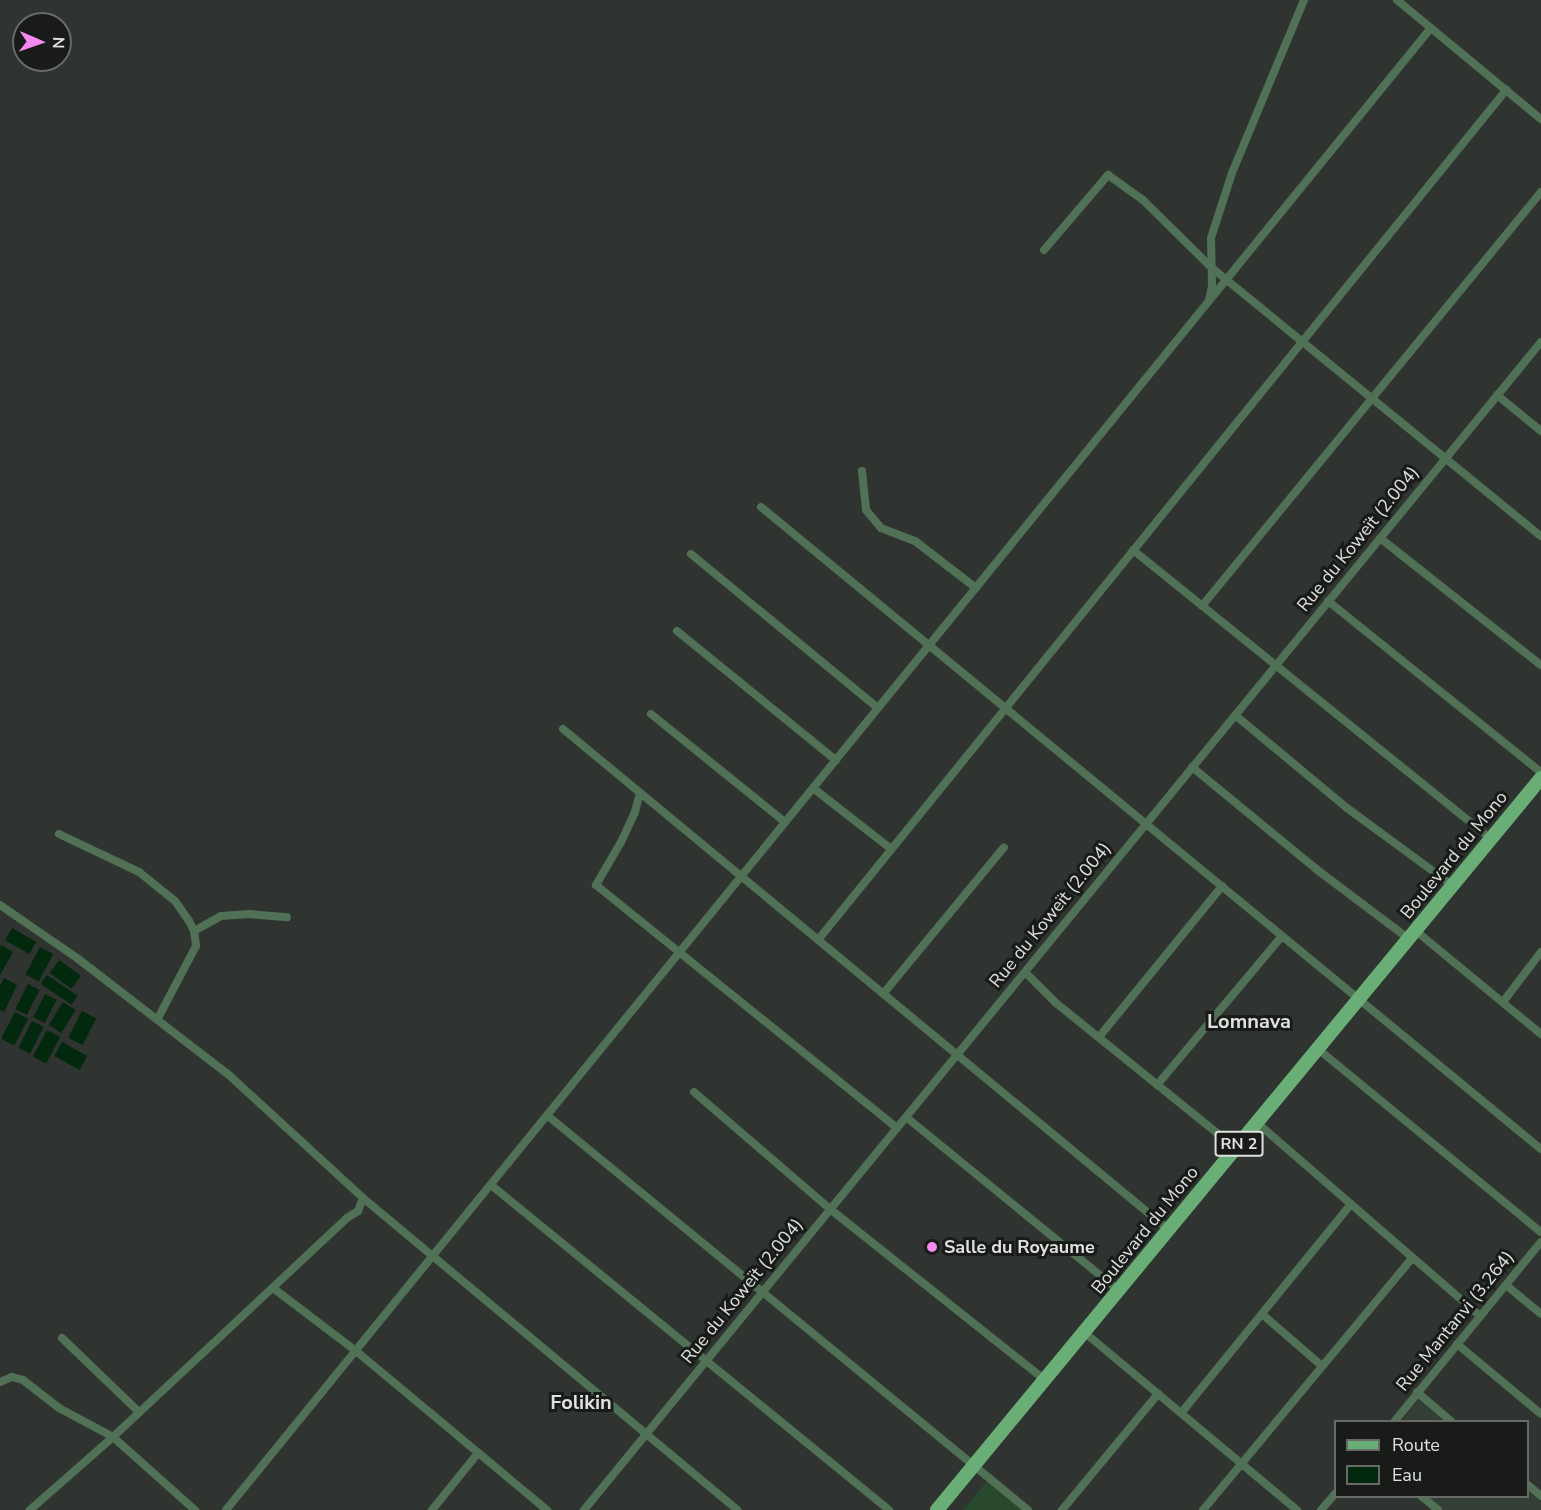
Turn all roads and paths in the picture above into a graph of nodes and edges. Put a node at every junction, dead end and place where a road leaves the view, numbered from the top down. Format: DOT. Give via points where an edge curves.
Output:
graph roads {
  1 [pos="1304,0"];
  2 [pos="1396,0"];
  3 [pos="1431,28"];
  4 [pos="1506,90"];
  5 [pos="1541,119"];
  6 [pos="1541,192"];
  7 [pos="1044,250"];
  8 [pos="1212,268"];
  9 [pos="1227,279"];
  10 [pos="1208,302"];
  11 [pos="1303,340"];
  12 [pos="1541,342"];
  13 [pos="1497,395"];
  14 [pos="1373,398"];
  15 [pos="1541,431"];
  16 [pos="1445,458"];
  17 [pos="862,471"];
  18 [pos="761,507"];
  19 [pos="1541,536"];
  20 [pos="1380,538"];
  21 [pos="1133,550"];
  22 [pos="691,554"];
  23 [pos="976,588"];
  24 [pos="1328,601"];
  25 [pos="1202,606"];
  26 [pos="677,631"];
  27 [pos="929,645"];
  28 [pos="1276,665"];
  29 [pos="1541,665"];
  30 [pos="878,708"];
  31 [pos="1005,708"];
  32 [pos="651,714"];
  33 [pos="1235,715"];
  34 [pos="562,729"];
  35 [pos="836,760"];
  36 [pos="1192,767"];
  37 [pos="1541,772"];
  38 [pos="1541,778"];
  39 [pos="813,788"];
  40 [pos="1541,790"];
  41 [pos="640,793"];
  42 [pos="785,822"];
  43 [pos="1146,824"];
  44 [pos="59,834"];
  45 [pos="1491,839"];
  46 [pos="1004,847"];
  47 [pos="891,849"];
  48 [pos="741,876"];
  49 [pos="1222,886"];
  50 [pos="1453,886"];
  51 [pos="0,905"];
  52 [pos="287,917"];
  53 [pos="194,931"];
  54 [pos="1415,935"];
  55 [pos="1282,936"];
  56 [pos="818,940"];
  57 [pos="680,951"];
  58 [pos="1541,952"];
  59 [pos="1025,972"];
  60 [pos="883,994"];
  61 [pos="1361,1002"];
  62 [pos="1503,1002"];
  63 [pos="158,1018"];
  64 [pos="1541,1034"];
  65 [pos="1099,1037"];
  66 [pos="1321,1051"];
  67 [pos="957,1055"];
  68 [pos="1157,1085"];
  69 [pos="694,1092"];
  70 [pos="548,1116"];
  71 [pos="906,1117"];
  72 [pos="1257,1127"];
  73 [pos="897,1128"];
  74 [pos="1236,1148"];
  75 [pos="1541,1149"];
  76 [pos="491,1185"];
  77 [pos="363,1198"];
  78 [pos="1351,1204"];
  79 [pos="830,1209"];
  80 [pos="1169,1230"];
  81 [pos="1541,1232"];
  82 [pos="1541,1242"];
  83 [pos="432,1257"];
  84 [pos="1412,1258"];
  85 [pos="1506,1285"];
  86 [pos="273,1288"];
  87 [pos="1119,1291"];
  88 [pos="763,1292"];
  89 [pos="1262,1314"];
  90 [pos="1541,1314"];
  91 [pos="1480,1316"];
  92 [pos="1087,1334"];
  93 [pos="62,1338"];
  94 [pos="1457,1344"];
  95 [pos="356,1351"];
  96 [pos="706,1361"];
  97 [pos="1323,1366"];
  98 [pos="1045,1380"];
  99 [pos="0,1382"];
  100 [pos="1417,1392"];
  101 [pos="1158,1394"];
  102 [pos="139,1412"];
  103 [pos="1182,1412"];
  104 [pos="1541,1414"];
  105 [pos="1396,1420"];
  106 [pos="1450,1420"];
  107 [pos="646,1434"];
  108 [pos="113,1437"];
  109 [pos="478,1453"];
  110 [pos="1242,1463"];
  111 [pos="977,1467"];
  112 [pos="1529,1487"];
  113 [pos="1334,1493"];
  114 [pos="1541,1496"];
  115 [pos="1422,1498"];
  116 [pos="30,1510"];
  117 [pos="195,1510"];
  118 [pos="226,1510"];
  119 [pos="432,1510"];
  120 [pos="547,1510"];
  121 [pos="584,1510"];
  122 [pos="737,1510"];
  123 [pos="889,1510"];
  124 [pos="937,1510"];
  125 [pos="945,1510"];
  126 [pos="1028,1510"];
  127 [pos="1062,1510"];
  128 [pos="1203,1510"];
  129 [pos="1298,1510"];
  130 [pos="1321,1510"];
  131 [pos="1438,1510"];
  1 -- 8 [label="street" via="1232,173 1211,237"];
  2 -- 3 [label="street"];
  3 -- 4 [label="street"];
  3 -- 9 [label="street"];
  4 -- 5 [label="street"];
  4 -- 11 [label="street"];
  6 -- 14 [label="street"];
  7 -- 8 [label="street" via="1108,175 1143,200"];
  8 -- 9 [label="street"];
  8 -- 10 [label="street"];
  9 -- 10 [label="street"];
  9 -- 11 [label="street"];
  10 -- 23 [label="street"];
  11 -- 14 [label="street"];
  11 -- 21 [label="street"];
  12 -- 13 [label="street, Rue du Koweït (2.004)"];
  13 -- 15 [label="street"];
  13 -- 16 [label="street, Rue du Koweït (2.004)"];
  14 -- 16 [label="street"];
  14 -- 25 [label="street"];
  16 -- 19 [label="street"];
  16 -- 20 [label="street, Rue du Koweït (2.004)"];
  17 -- 23 [label="street" via="866,510 880,528 915,542"];
  18 -- 27 [label="street"];
  20 -- 24 [label="street, Rue du Koweït (2.004)"];
  20 -- 29 [label="street"];
  21 -- 25 [label="street"];
  21 -- 31 [label="street"];
  22 -- 30 [label="street"];
  23 -- 27 [label="street"];
  24 -- 28 [label="street, Rue du Koweït (2.004)"];
  24 -- 37 [label="street"];
  25 -- 28 [label="street"];
  26 -- 35 [label="street"];
  27 -- 30 [label="street"];
  27 -- 31 [label="street"];
  28 -- 33 [label="street, Rue du Koweït (2.004)"];
  28 -- 45 [label="street"];
  30 -- 35 [label="street"];
  31 -- 43 [label="street"];
  31 -- 47 [label="street"];
  32 -- 42 [label="street"];
  33 -- 36 [label="street, Rue du Koweït (2.004)"];
  33 -- 50 [label="street" via="1347,808"];
  34 -- 41 [label="street"];
  35 -- 39 [label="street"];
  36 -- 43 [label="street, Rue du Koweït (2.004)"];
  36 -- 54 [label="street" via="1316,869"];
  38 -- 45 [label="main road, Boulevard du Mono / RN 2"];
  39 -- 42 [label="street"];
  39 -- 47 [label="street"];
  40 -- 54 [label="main road, Boulevard du Mono / RN 2"];
  41 -- 48 [label="street"];
  41 -- 57 [label="street" via="621,842 596,885"];
  42 -- 48 [label="street"];
  43 -- 49 [label="street"];
  43 -- 59 [label="street, Rue du Koweït (2.004)"];
  44 -- 53 [label="street" via="146,877 175,901"];
  45 -- 50 [label="main road, Boulevard du Mono / RN 2"];
  46 -- 60 [label="street"];
  47 -- 56 [label="street"];
  48 -- 56 [label="street"];
  48 -- 57 [label="street"];
  49 -- 55 [label="street"];
  49 -- 65 [label="street"];
  50 -- 54 [label="main road, Boulevard du Mono / RN 2"];
  51 -- 63 [label="street"];
  52 -- 53 [label="street" via="221,916"];
  53 -- 63 [label="street" via="196,946"];
  54 -- 61 [label="main road, Boulevard du Mono / RN 2"];
  54 -- 62 [label="street"];
  55 -- 61 [label="street"];
  55 -- 68 [label="street"];
  56 -- 60 [label="street"];
  57 -- 70 [label="street"];
  57 -- 73 [label="street"];
  58 -- 62 [label="street"];
  59 -- 65 [label="street"];
  59 -- 67 [label="street, Rue du Koweït (2.004)"];
  60 -- 67 [label="street"];
  61 -- 66 [label="main road, Boulevard du Mono / RN 2"];
  61 -- 75 [label="street"];
  62 -- 64 [label="street"];
  63 -- 77 [label="street" via="230,1076"];
  65 -- 68 [label="street"];
  66 -- 72 [label="main road, Boulevard du Mono / RN 2"];
  66 -- 81 [label="street"];
  67 -- 71 [label="street, Rue du Koweït (2.004)"];
  67 -- 80 [label="street"];
  68 -- 74 [label="street"];
  69 -- 79 [label="street"];
  70 -- 76 [label="street"];
  70 -- 88 [label="street"];
  71 -- 73 [label="street, Rue du Koweït (2.004)"];
  71 -- 87 [label="street"];
  72 -- 74 [label="main road, Boulevard du Mono / RN 2"];
  72 -- 78 [label="street"];
  72 -- 92 [label="main road, Boulevard du Mono / RN 2"];
  73 -- 79 [label="street, Rue du Koweït (2.004)"];
  74 -- 80 [label="main road, Boulevard du Mono / RN 2"];
  76 -- 83 [label="street"];
  76 -- 96 [label="street"];
  77 -- 83 [label="street"];
  77 -- 86 [label="street" via="358,1211"];
  78 -- 84 [label="street"];
  78 -- 89 [label="street"];
  79 -- 88 [label="street, Rue du Koweït (2.004)"];
  79 -- 98 [label="street"];
  80 -- 87 [label="main road, Boulevard du Mono / RN 2"];
  82 -- 85 [label="street, Rue Mantanvi (3.264)"];
  83 -- 95 [label="street"];
  83 -- 107 [label="street"];
  84 -- 91 [label="street"];
  84 -- 97 [label="street"];
  85 -- 90 [label="street"];
  85 -- 91 [label="street, Rue Mantanvi (3.264)"];
  86 -- 95 [label="street"];
  86 -- 102 [label="street"];
  87 -- 92 [label="main road, Boulevard du Mono / RN 2"];
  88 -- 96 [label="street, Rue du Koweït (2.004)"];
  88 -- 111 [label="street"];
  89 -- 97 [label="street"];
  89 -- 103 [label="street"];
  91 -- 94 [label="street, Rue Mantanvi (3.264)"];
  92 -- 98 [label="main road, Boulevard du Mono / RN 2"];
  92 -- 101 [label="street"];
  92 -- 111 [label="main road, Boulevard du Mono / RN 2"];
  93 -- 102 [label="street"];
  94 -- 100 [label="street, Rue Mantanvi (3.264)"];
  94 -- 104 [label="street"];
  95 -- 109 [label="street"];
  95 -- 118 [label="street"];
  96 -- 107 [label="street, Rue du Koweït (2.004)"];
  96 -- 123 [label="street"];
  97 -- 110 [label="street"];
  98 -- 111 [label="main road, Boulevard du Mono / RN 2"];
  99 -- 108 [label="street" via="12,1377 23,1380 59,1408"];
  100 -- 105 [label="street, Rue Mantanvi (3.264)"];
  100 -- 106 [label="street"];
  101 -- 103 [label="street"];
  101 -- 127 [label="street"];
  102 -- 108 [label="street"];
  103 -- 110 [label="street"];
  107 -- 121 [label="street, Rue du Koweït (2.004)"];
  107 -- 122 [label="street"];
  108 -- 116 [label="street"];
  108 -- 117 [label="street"];
  109 -- 119 [label="street"];
  109 -- 120 [label="street"];
  110 -- 128 [label="street"];
  110 -- 129 [label="street"];
  111 -- 124 [label="main road, Boulevard du Mono / RN 2"];
  111 -- 125 [label="main road, Boulevard du Mono / RN 2"];
  111 -- 126 [label="street"];
  112 -- 114 [label="street"];
  113 -- 130 [label="street"];
  115 -- 131 [label="street"];
}
